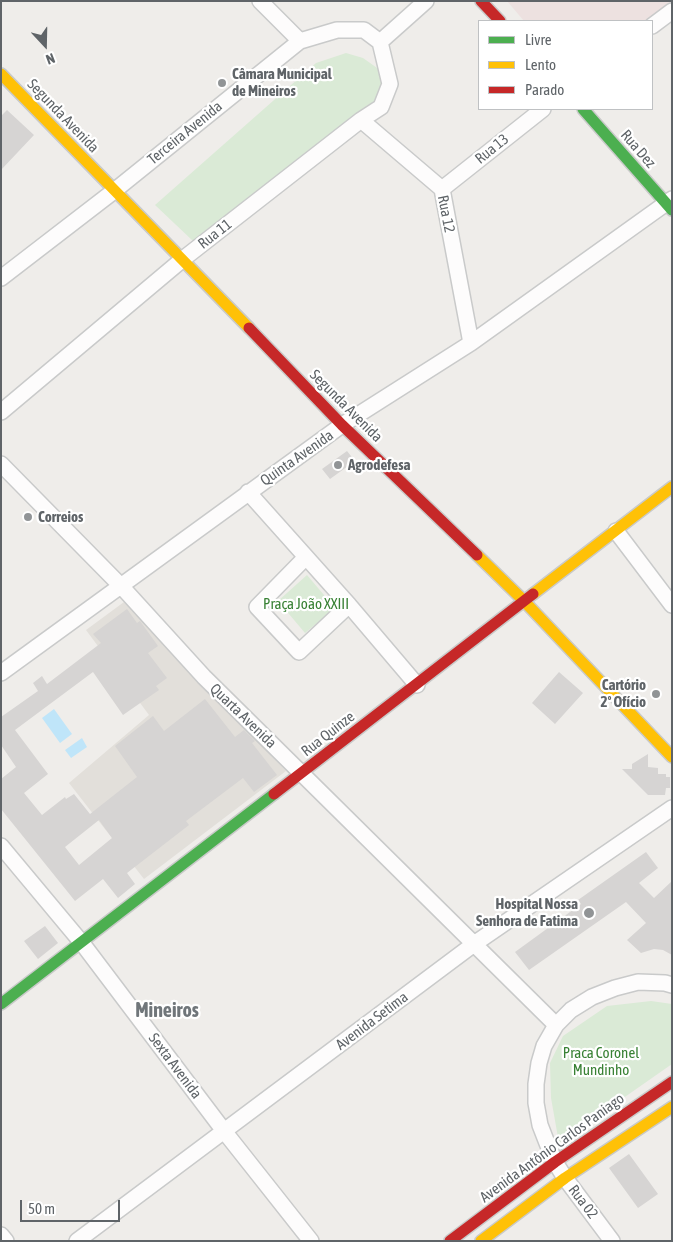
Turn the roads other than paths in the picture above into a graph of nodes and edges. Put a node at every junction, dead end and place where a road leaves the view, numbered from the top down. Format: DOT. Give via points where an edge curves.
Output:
graph roads {
  1 [pos="260,1"];
  2 [pos="426,1"];
  3 [pos="481,1"];
  4 [pos="672,11"];
  5 [pos="499,20"];
  6 [pos="653,25"];
  7 [pos="300,41"];
  8 [pos="380,42"];
  9 [pos="1,74"];
  10 [pos="542,110"];
  11 [pos="583,110"];
  12 [pos="361,120"];
  13 [pos="442,189"];
  14 [pos="114,190"];
  15 [pos="670,204"];
  16 [pos="183,259"];
  17 [pos="1,278"];
  18 [pos="471,343"];
  19 [pos="1,412"];
  20 [pos="342,426"];
  21 [pos="1,464"];
  22 [pos="672,488"];
  23 [pos="248,492"];
  24 [pos="616,531"];
  25 [pos="306,557"];
  26 [pos="122,587"];
  27 [pos="524,601"];
  28 [pos="349,605"];
  29 [pos="672,605"];
  30 [pos="1,673"];
  31 [pos="417,685"];
  32 [pos="672,757"];
  33 [pos="302,773"];
  34 [pos="672,808"];
  35 [pos="1,846"];
  36 [pos="82,943"];
  37 [pos="474,944"];
  38 [pos="672,985"];
  39 [pos="1,1004"];
  40 [pos="556,1025"];
  41 [pos="672,1082"];
  42 [pos="672,1107"];
  43 [pos="224,1131"];
  44 [pos="555,1162"];
  45 [pos="565,1178"];
  46 [pos="1,1235"];
  47 [pos="6,1241"];
  48 [pos="77,1241"];
  49 [pos="311,1241"];
  50 [pos="450,1241"];
  51 [pos="481,1241"];
  52 [pos="612,1241"];
  1 -- 7 [label="street"];
  2 -- 8 [label="street"];
  3 -- 5 [label="street"];
  4 -- 6 [label="street"];
  7 -- 8 [label="street, Terceira Avenida" via="337,30 364,30"];
  7 -- 14 [label="street, Terceira Avenida"];
  8 -- 12 [label="street, Rua 11" via="390,84 381,107"];
  9 -- 14 [label="street, Segunda Avenida"];
  10 -- 13 [label="street, Rua 13"];
  11 -- 15 [label="street, Rua Dez"];
  12 -- 13 [label="street, Rua 12"];
  12 -- 16 [label="street, Rua 11"];
  13 -- 18 [label="street, Rua 12"];
  14 -- 16 [label="street, Segunda Avenida"];
  14 -- 17 [label="street, Terceira Avenida"];
  15 -- 18 [label="street, Quinta Avenida"];
  16 -- 19 [label="street, Rua 11"];
  16 -- 20 [label="street, Segunda Avenida"];
  18 -- 20 [label="street, Quinta Avenida"];
  20 -- 23 [label="street, Quinta Avenida"];
  20 -- 27 [label="street, Segunda Avenida"];
  21 -- 26 [label="street, Quarta Avenida"];
  22 -- 24 [label="street, Rua Quinze"];
  23 -- 25 [label="street"];
  23 -- 26 [label="street, Quinta Avenida"];
  24 -- 27 [label="street, Rua Quinze"];
  24 -- 29 [label="street"];
  25 -- 28 [label="street"];
  25 -- 28 [label="street" via="257,607 299,652"];
  26 -- 30 [label="street, Quinta Avenida"];
  26 -- 33 [label="street, Quarta Avenida" via="204,677"];
  27 -- 31 [label="street, Rua Quinze"];
  27 -- 32 [label="street, Segunda Avenida"];
  28 -- 31 [label="street"];
  31 -- 33 [label="street, Rua Quinze"];
  33 -- 36 [label="street, Rua Quinze"];
  33 -- 37 [label="street, Quarta Avenida"];
  34 -- 37 [label="street, Avenida Setima"];
  35 -- 36 [label="street, Sexta Avenida"];
  36 -- 39 [label="street, Rua Quinze"];
  36 -- 43 [label="street, Sexta Avenida"];
  37 -- 40 [label="street, Quarta Avenida"];
  37 -- 43 [label="street, Avenida Setima"];
  38 -- 40 [label="street, Rua 02" via="638,982 615,988 584,1001"];
  40 -- 44 [label="street, Rua 02" via="544,1046 536,1084 540,1125"];
  41 -- 44 [label="street, Avenida Antônio Carlos Paniago"];
  42 -- 45 [label="street"];
  43 -- 48 [label="street, Avenida Setima"];
  43 -- 49 [label="street, Sexta Avenida"];
  44 -- 45 [label="street, Rua 02"];
  44 -- 50 [label="street, Avenida Antônio Carlos Paniago"];
  45 -- 51 [label="street"];
  45 -- 52 [label="street, Rua 02"];
  46 -- 47 [label="street"];
}
